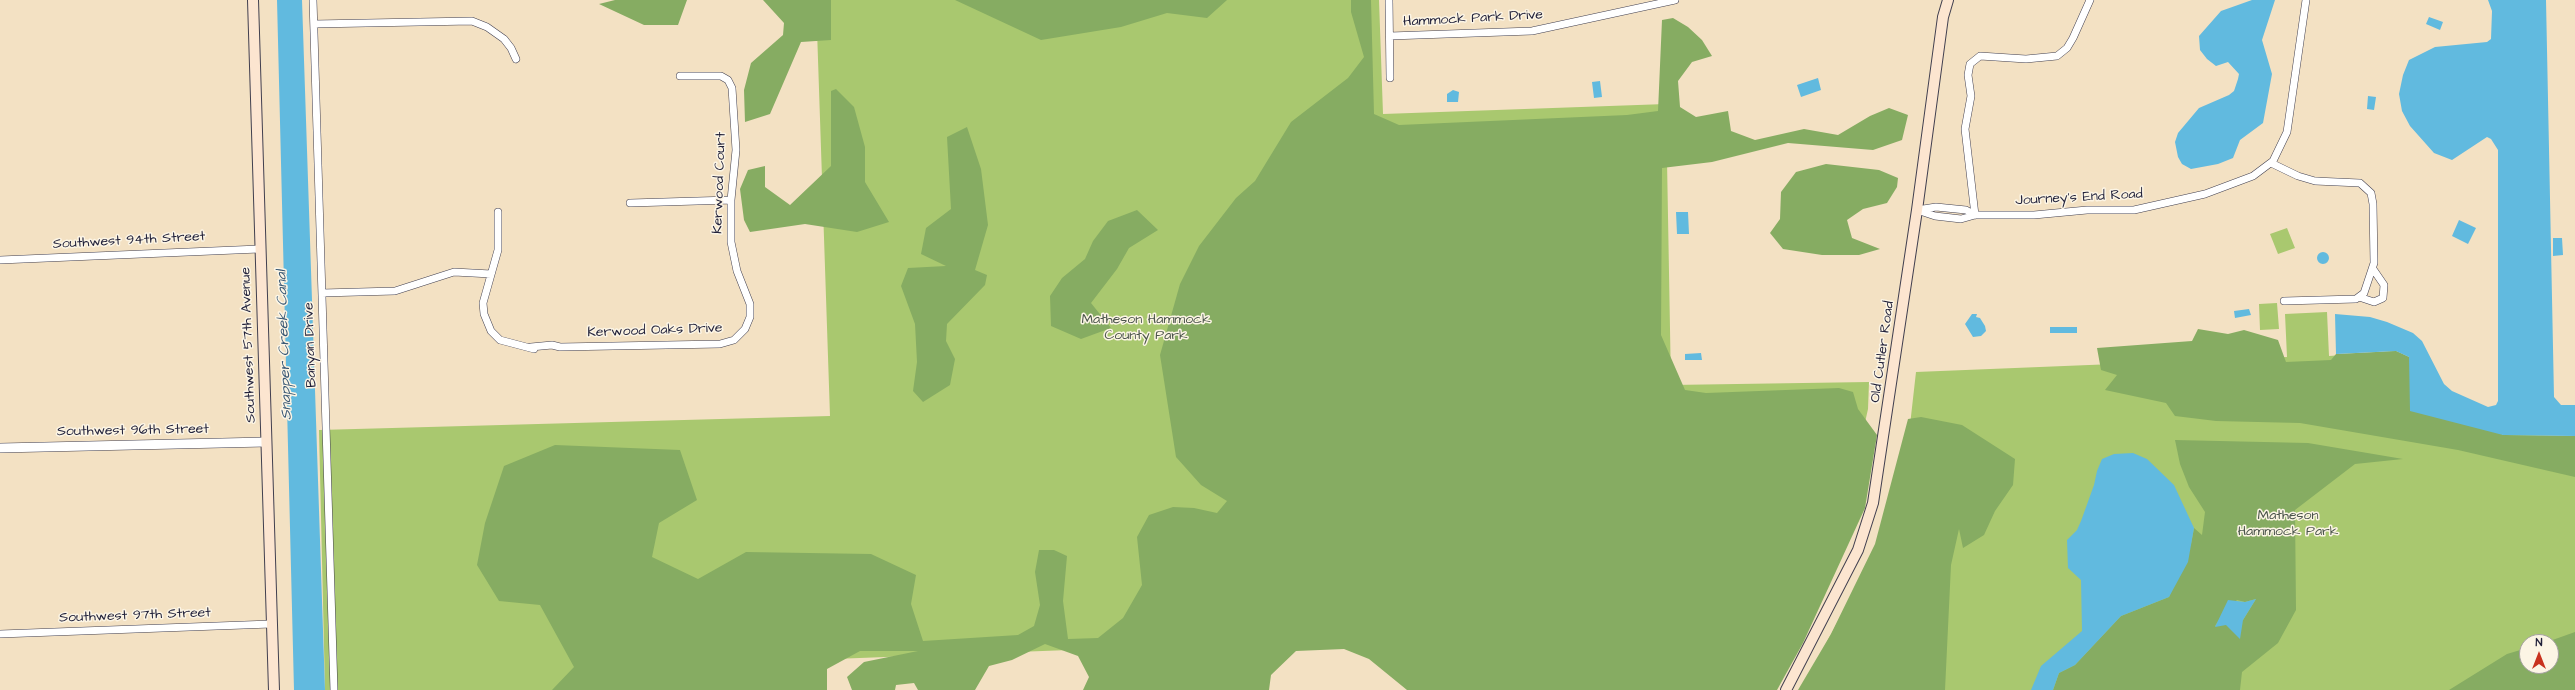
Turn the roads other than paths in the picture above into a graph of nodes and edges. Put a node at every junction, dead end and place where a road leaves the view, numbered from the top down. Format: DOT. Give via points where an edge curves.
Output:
graph roads {
  1 [pos="253,0"];
  2 [pos="313,0"];
  3 [pos="1389,0"];
  4 [pos="1675,0"];
  5 [pos="1948,0"];
  6 [pos="2090,0"];
  7 [pos="2306,0"];
  8 [pos="314,24"];
  9 [pos="1390,36"];
  10 [pos="516,59"];
  11 [pos="680,76"];
  12 [pos="1390,78"];
  13 [pos="2271,162"];
  14 [pos="731,200"];
  15 [pos="630,203"];
  16 [pos="1917,210"];
  17 [pos="498,212"];
  18 [pos="1976,215"];
  19 [pos="259,249"];
  20 [pos="0,260"];
  21 [pos="2373,268"];
  22 [pos="491,274"];
  23 [pos="322,294"];
  24 [pos="2359,297"];
  25 [pos="2284,301"];
  26 [pos="745,329"];
  27 [pos="266,442"];
  28 [pos="0,448"];
  29 [pos="271,624"];
  30 [pos="0,634"];
  31 [pos="274,690"];
  32 [pos="334,690"];
  33 [pos="1786,690"];
  1 -- 19 [label="main road, Southwest 57th Avenue"];
  2 -- 8 [label="street, Banyan Drive"];
  3 -- 9 [label="street"];
  4 -- 9 [label="street, Hammock Park Drive" via="1532,31"];
  5 -- 16 [label="main road, Old Cutler Road" via="1933,86"];
  6 -- 18 [label="street" via="2073,38 2067,48 2057,56 2042,59 1980,56 1970,64 1968,75 1971,96 1965,129"];
  7 -- 13 [label="street, Journey's End Road" via="2287,132 2282,146"];
  8 -- 10 [label="street" via="472,21 487,27 504,39"];
  8 -- 23 [label="street, Banyan Drive"];
  9 -- 12 [label="street"];
  11 -- 14 [label="street, Kerwood Court" via="717,75 730,82 734,99 736,138"];
  13 -- 18 [label="street, Journey's End Road" via="2253,176 2216,191 2142,209"];
  13 -- 21 [label="street" via="2307,179 2323,182 2356,182 2367,189 2373,204"];
  14 -- 15 [label="street"];
  14 -- 26 [label="street, Kerwood Court" via="732,248 737,271 750,304 750,317"];
  16 -- 18 [label="street, Journey's End Road" via="1935,216 1961,219"];
  16 -- 33 [label="main road, Old Cutler Road" via="1874,503 1858,550"];
  17 -- 22 [label="street" via="498,244"];
  19 -- 20 [label="street, Southwest 94th Street"];
  19 -- 27 [label="main road, Southwest 57th Avenue"];
  21 -- 24 [label="street" via="2366,290"];
  21 -- 24 [label="street" via="2384,285 2383,298 2374,302"];
  22 -- 23 [label="street" via="454,272 396,292"];
  22 -- 26 [label="street, Kerwood Oaks Drive" via="483,306 488,325 500,340 512,345 552,349 720,344 734,340"];
  23 -- 32 [label="street, Banyan Drive"];
  24 -- 25 [label="street"];
  27 -- 28 [label="street, Southwest 96th Street"];
  27 -- 29 [label="main road, Southwest 57th Avenue"];
  29 -- 30 [label="street, Southwest 97th Street"];
  29 -- 31 [label="main road, Southwest 57th Avenue"];
}
